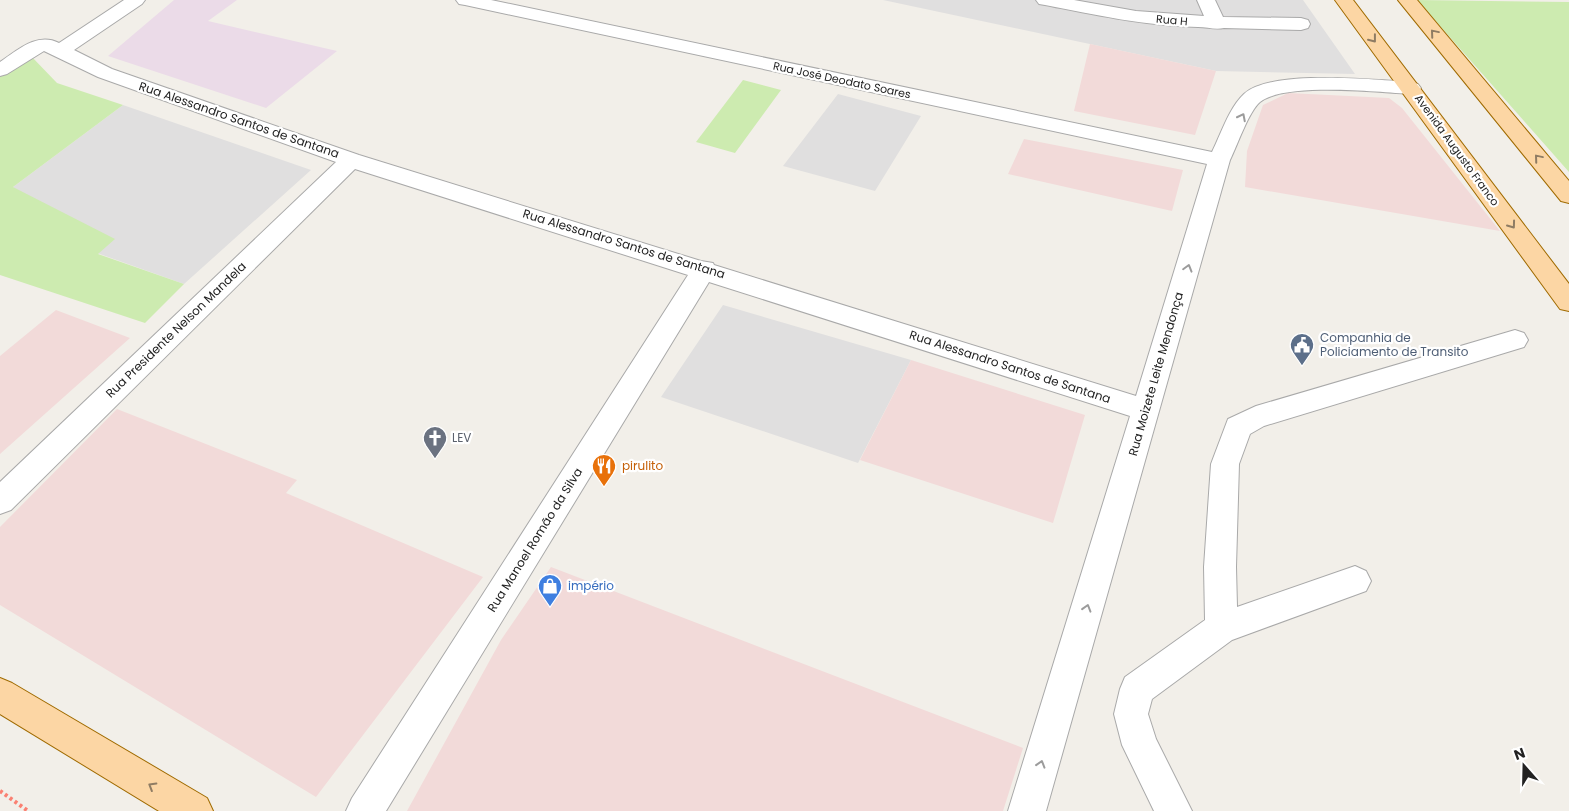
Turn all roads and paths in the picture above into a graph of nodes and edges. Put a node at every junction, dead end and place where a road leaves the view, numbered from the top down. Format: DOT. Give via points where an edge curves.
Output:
graph roads {
  1 [pos="136,0"];
  2 [pos="465,0"];
  3 [pos="1045,0"];
  4 [pos="1206,0"];
  5 [pos="1344,0"];
  6 [pos="1407,0"];
  7 [pos="1217,24"];
  8 [pos="1301,24"];
  9 [pos="60,50"];
  10 [pos="0,70"];
  11 [pos="1411,88"];
  12 [pos="351,160"];
  13 [pos="1220,160"];
  14 [pos="1569,196"];
  15 [pos="704,269"];
  16 [pos="1569,302"];
  17 [pos="1515,340"];
  18 [pos="1146,410"];
  19 [pos="0,501"];
  20 [pos="1355,581"];
  21 [pos="1222,628"];
  22 [pos="0,695"];
  23 [pos="0,791"];
  24 [pos="28,811"];
  25 [pos="194,811"];
  26 [pos="365,811"];
  27 [pos="1027,811"];
  28 [pos="1173,811"];
  1 -- 9 [label="street"];
  2 -- 13 [label="street, Rua José Deodato Soares"];
  3 -- 7 [label="street, Rua H" via="1136,17"];
  4 -- 7 [label="street"];
  5 -- 11 [label="main road, Avenida Augusto Franco, one-way"];
  14 -- 6 [label="main road, one-way"];
  7 -- 8 [label="street, Rua H"];
  9 -- 10 [label="street, Rua Alessandro Santos de Santana" via="40,45"];
  9 -- 12 [label="street, Rua Alessandro Santos de Santana" via="105,73"];
  13 -- 11 [label="street, Rua Moizete Leite Mendonça, one-way" via="1252,98 1269,89 1294,84"];
  11 -- 16 [label="main road, Avenida Augusto Franco, one-way"];
  12 -- 15 [label="street, Rua Alessandro Santos de Santana"];
  12 -- 19 [label="street, Rua Presidente Nelson Mandela"];
  18 -- 13 [label="street, Rua Moizete Leite Mendonça, one-way"];
  15 -- 18 [label="street, Rua Alessandro Santos de Santana"];
  15 -- 26 [label="street, Rua Manoel Romão da Silva"];
  17 -- 21 [label="street" via="1256,417 1238,427 1225,464 1220,566"];
  27 -- 18 [label="street, Rua Moizete Leite Mendonça, one-way"];
  20 -- 21 [label="street"];
  21 -- 28 [label="street" via="1137,689 1131,714 1140,744"];
  25 -- 22 [label="main road, one-way"];
  23 -- 24 [label="path"];
}
